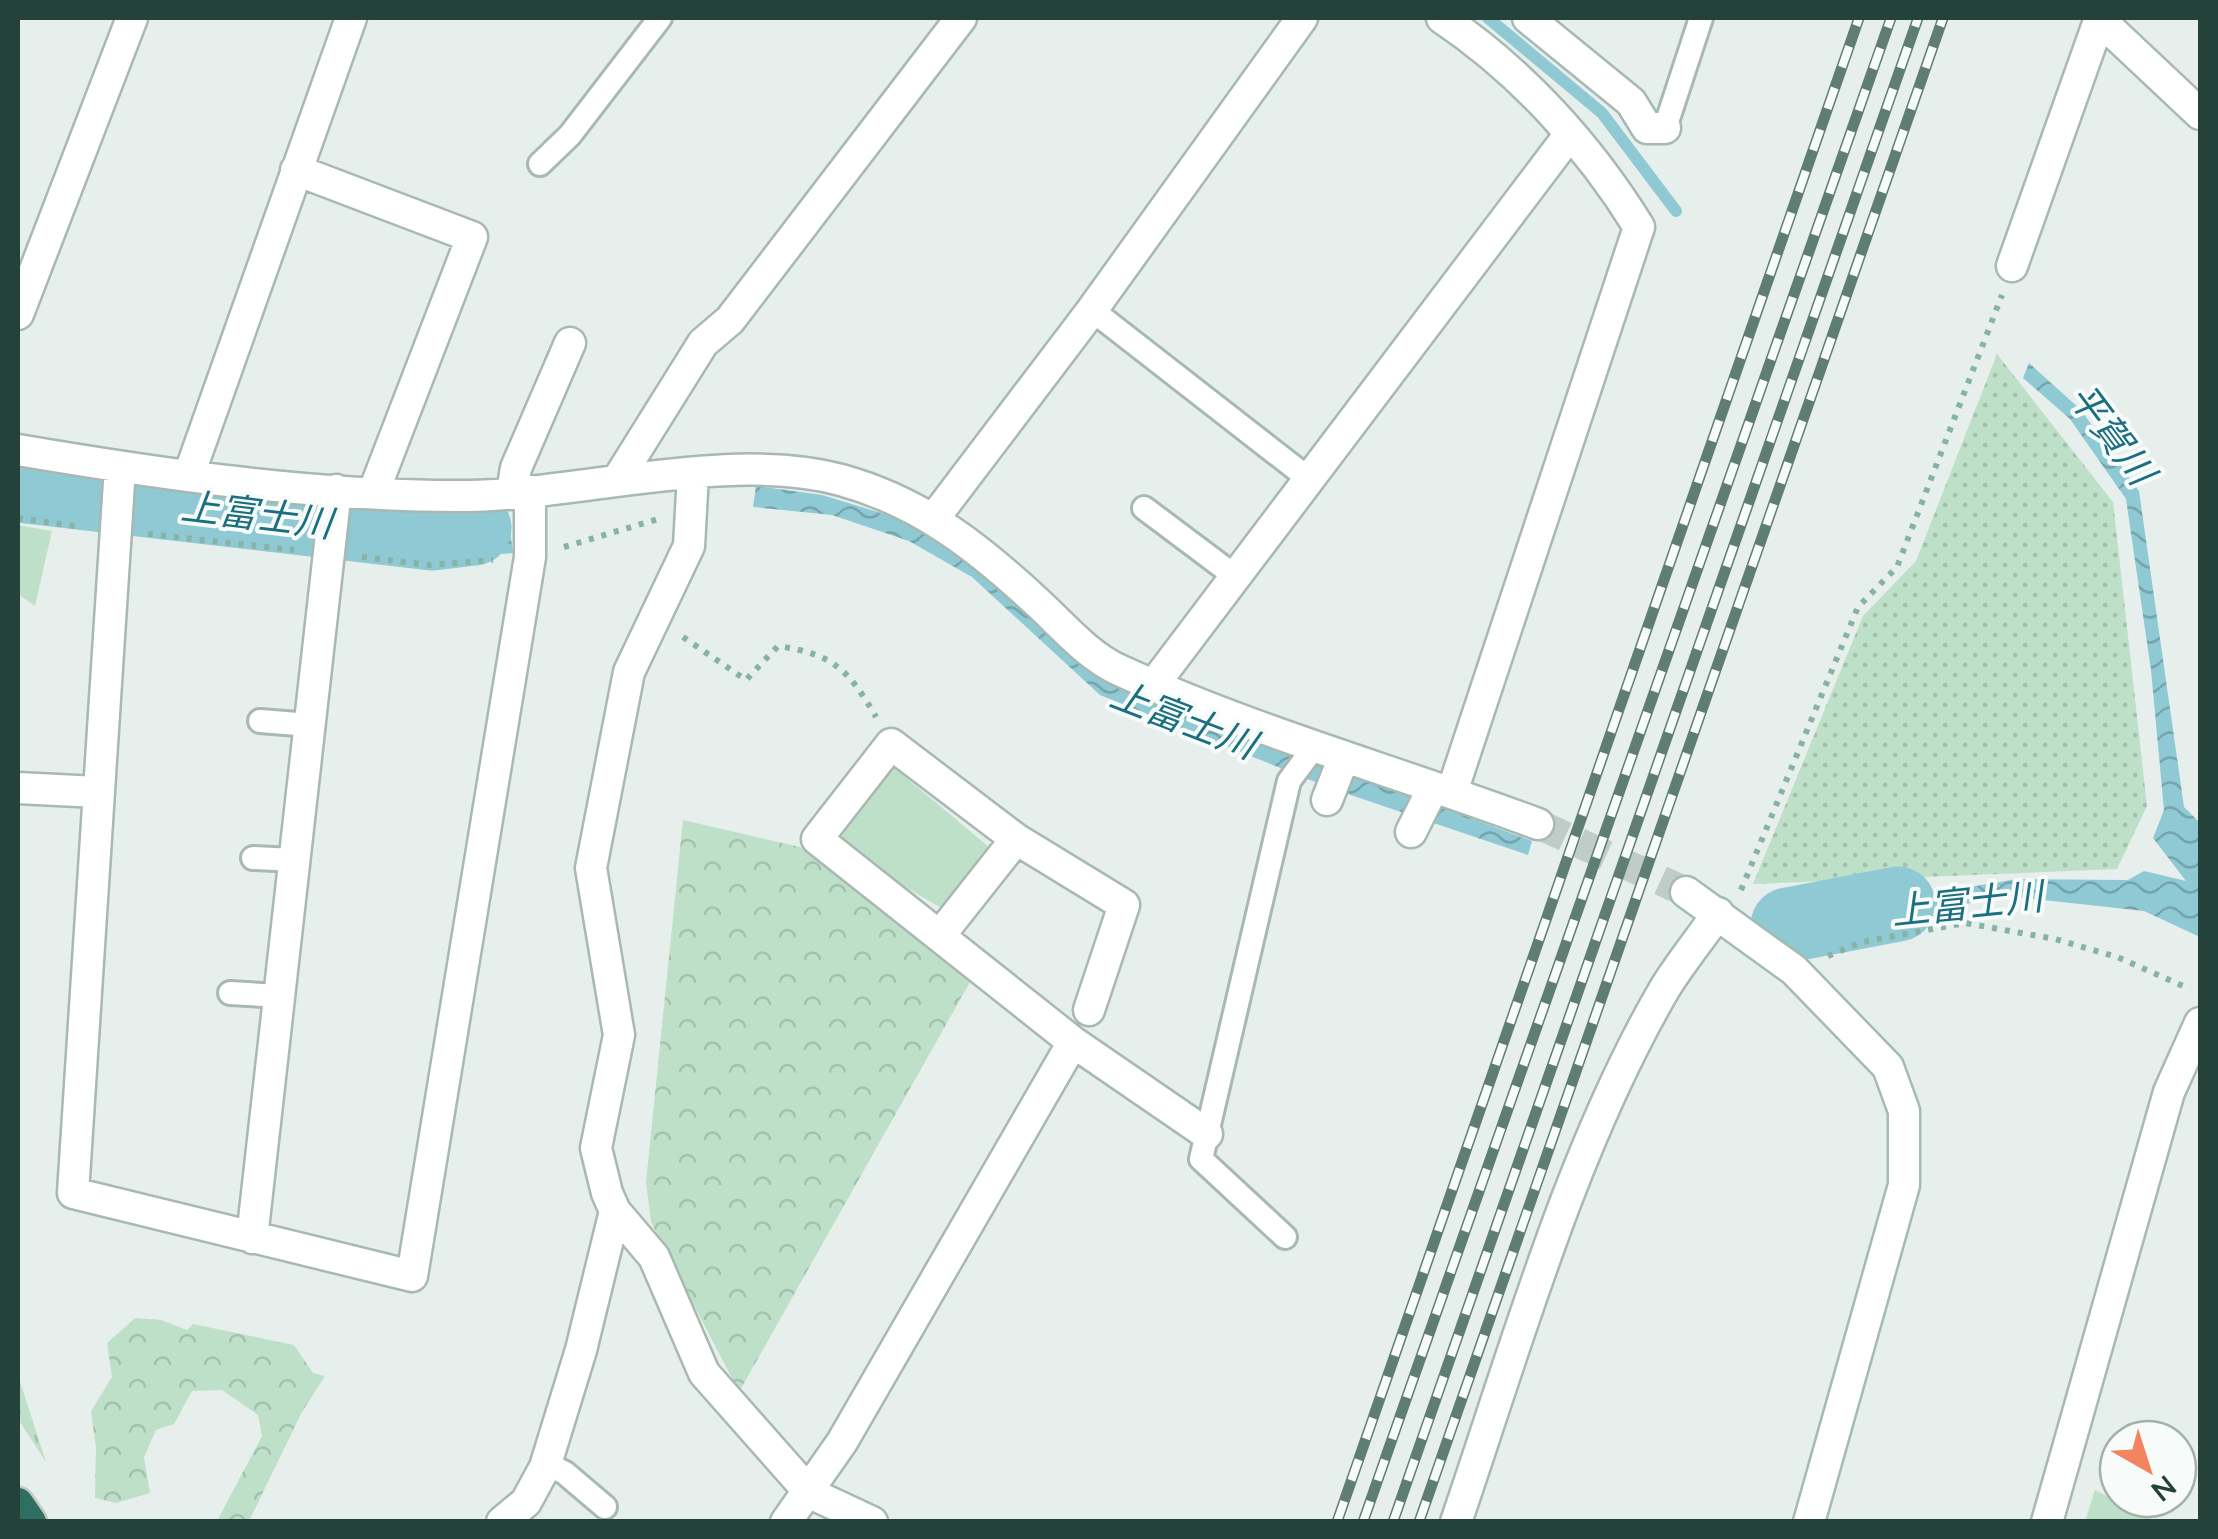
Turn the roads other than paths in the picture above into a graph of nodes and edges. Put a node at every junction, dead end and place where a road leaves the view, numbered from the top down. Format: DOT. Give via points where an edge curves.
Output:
graph roads {
  1 [pos="132,18"];
  2 [pos="350,18"];
  3 [pos="660,18"];
  4 [pos="961,18"];
  5 [pos="1302,18"];
  6 [pos="1442,18"];
  7 [pos="1528,18"];
  8 [pos="1701,18"];
  9 [pos="2100,18"];
  10 [pos="2200,114"];
  11 [pos="1665,128"];
  12 [pos="1570,134"];
  13 [pos="540,164"];
  14 [pos="296,170"];
  15 [pos="2012,266"];
  16 [pos="1092,310"];
  17 [pos="18,314"];
  18 [pos="570,343"];
  19 [pos="18,450"];
  20 [pos="120,467"];
  21 [pos="189,474"];
  22 [pos="693,474"];
  23 [pos="618,479"];
  24 [pos="1308,479"];
  25 [pos="336,490"];
  26 [pos="374,491"];
  27 [pos="521,492"];
  28 [pos="1144,508"];
  29 [pos="935,517"];
  30 [pos="1236,576"];
  31 [pos="1155,682"];
  32 [pos="260,721"];
  33 [pos="310,725"];
  34 [pos="1334,754"];
  35 [pos="18,788"];
  36 [pos="1438,790"];
  37 [pos="97,792"];
  38 [pos="1327,800"];
  39 [pos="1538,824"];
  40 [pos="1411,832"];
  41 [pos="1016,838"];
  42 [pos="252,858"];
  43 [pos="294,860"];
  44 [pos="1686,892"];
  45 [pos="1724,916"];
  46 [pos="940,934"];
  47 [pos="230,993"];
  48 [pos="279,996"];
  49 [pos="1089,1010"];
  50 [pos="2200,1023"];
  51 [pos="1073,1042"];
  52 [pos="1206,1134"];
  53 [pos="615,1211"];
  54 [pos="1285,1237"];
  55 [pos="252,1238"];
  56 [pos="546,1463"];
  57 [pos="810,1493"];
  58 [pos="18,1503"];
  59 [pos="605,1507"];
  60 [pos="31,1522"];
  61 [pos="502,1522"];
  62 [pos="786,1522"];
  63 [pos="872,1522"];
  64 [pos="1456,1522"];
  65 [pos="1809,1522"];
  66 [pos="2046,1522"];
  1 -- 17 [label="street"];
  2 -- 14 [label="street"];
  3 -- 13 [label="lane"];
  4 -- 23 [label="street" via="730,320 704,342"];
  5 -- 16 [label="street"];
  6 -- 12 [label="street" via="1532,92"];
  7 -- 11 [label="street" via="1632,102 1648,128"];
  8 -- 11 [label="lane"];
  9 -- 10 [label="street"];
  9 -- 15 [label="street"];
  12 -- 24 [label="street"];
  12 -- 36 [label="street" via="1638,227"];
  14 -- 21 [label="street"];
  14 -- 26 [label="street" via="472,238"];
  16 -- 24 [label="lane"];
  16 -- 29 [label="street"];
  18 -- 27 [label="street" via="516,468"];
  19 -- 20 [label="street"];
  20 -- 21 [label="street"];
  20 -- 37 [label="street"];
  21 -- 25 [label="street"];
  22 -- 23 [label="street"];
  22 -- 29 [label="street" via="840,479"];
  22 -- 53 [label="street" via="688,546 630,672 590,868 619,1035 596,1148"];
  23 -- 27 [label="street"];
  24 -- 30 [label="street"];
  25 -- 26 [label="street"];
  25 -- 33 [label="street"];
  26 -- 27 [label="street"];
  27 -- 55 [label="street" via="530,557 412,1276"];
  28 -- 30 [label="lane"];
  29 -- 31 [label="street" via="1104,660"];
  30 -- 31 [label="street"];
  31 -- 34 [label="street"];
  32 -- 33 [label="lane"];
  33 -- 43 [label="street"];
  34 -- 36 [label="street"];
  34 -- 38 [label="street"];
  34 -- 52 [label="lane" via="1290,782"];
  35 -- 37 [label="street"];
  36 -- 39 [label="street"];
  36 -- 40 [label="street"];
  37 -- 55 [label="street" via="73,1194"];
  41 -- 46 [label="street"];
  41 -- 46 [label="street" via="890,744 817,840"];
  41 -- 49 [label="street" via="1124,905 1101,957"];
  42 -- 43 [label="lane"];
  43 -- 48 [label="street"];
  44 -- 45 [label="street"];
  45 -- 64 [label="street" via="1666,987 1608,1102"];
  45 -- 65 [label="street" via="1794,970 1888,1067 1904,1111 1904,1186"];
  46 -- 51 [label="street"];
  47 -- 48 [label="lane"];
  48 -- 55 [label="street"];
  50 -- 66 [label="street" via="2169,1092"];
  51 -- 52 [label="street"];
  51 -- 57 [label="street"];
  52 -- 54 [label="lane" via="1201,1160"];
  53 -- 56 [label="street"];
  53 -- 57 [label="street" via="654,1257 704,1372"];
  56 -- 59 [label="lane"];
  56 -- 61 [label="street" via="526,1502"];
  57 -- 62 [label="street"];
  57 -- 63 [label="street"];
  58 -- 60 [label="highway"];
}
